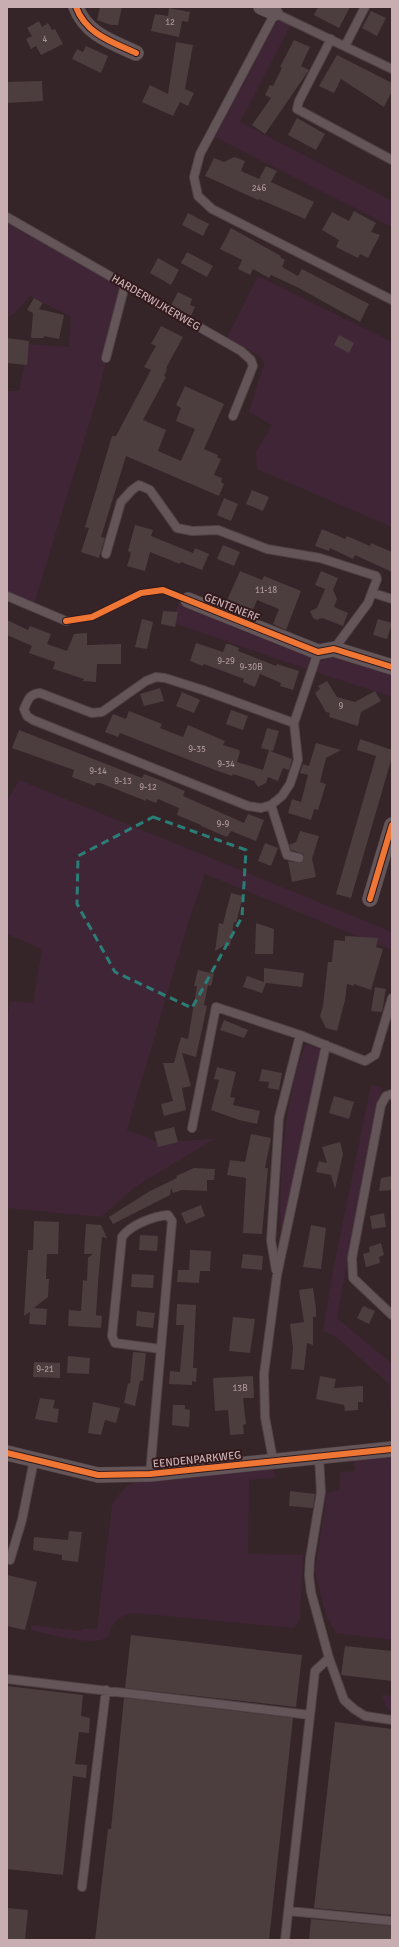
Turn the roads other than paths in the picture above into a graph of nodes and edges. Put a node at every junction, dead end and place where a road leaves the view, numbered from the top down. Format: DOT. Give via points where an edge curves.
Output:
graph roads {
  1 [pos="76,7"];
  2 [pos="261,7"];
  3 [pos="364,7"];
  4 [pos="275,13"];
  5 [pos="331,39"];
  6 [pos="345,46"];
  7 [pos="136,53"];
  8 [pos="392,70"];
  9 [pos="392,160"];
  10 [pos="7,217"];
  11 [pos="125,285"];
  12 [pos="392,300"];
  13 [pos="106,358"];
  14 [pos="233,416"];
  15 [pos="106,554"];
  16 [pos="373,593"];
  17 [pos="7,596"];
  18 [pos="392,599"];
  19 [pos="188,600"];
  20 [pos="66,622"];
  21 [pos="334,649"];
  22 [pos="318,652"];
  23 [pos="392,667"];
  24 [pos="294,723"];
  25 [pos="271,805"];
  26 [pos="392,825"];
  27 [pos="388,851"];
  28 [pos="299,858"];
  29 [pos="370,899"];
  30 [pos="392,998"];
  31 [pos="300,1035"];
  32 [pos="326,1045"];
  33 [pos="392,1094"];
  34 [pos="192,1128"];
  35 [pos="277,1275"];
  36 [pos="392,1315"];
  37 [pos="162,1349"];
  38 [pos="392,1449"];
  39 [pos="7,1453"];
  40 [pos="319,1457"];
  41 [pos="34,1460"];
  42 [pos="273,1460"];
  43 [pos="150,1474"];
  44 [pos="10,1560"];
  45 [pos="328,1658"];
  46 [pos="7,1679"];
  47 [pos="106,1690"];
  48 [pos="310,1714"];
  49 [pos="392,1720"];
  50 [pos="82,1887"];
  51 [pos="288,1911"];
  52 [pos="392,1921"];
  53 [pos="285,1940"];
  1 -- 7 [label="street" via="82,21 100,36"];
  2 -- 4 [label="street"];
  3 -- 6 [label="lane"];
  4 -- 5 [label="lane"];
  4 -- 12 [label="lane" via="200,154 194,177 198,196 212,209"];
  5 -- 6 [label="lane"];
  5 -- 9 [label="lane" via="297,109"];
  6 -- 8 [label="lane"];
  10 -- 11 [label="lane, HARDERWIJKERWEG"];
  11 -- 13 [label="lane"];
  11 -- 14 [label="lane, HARDERWIJKERWEG" via="241,351 251,360 253,366"];
  15 -- 16 [label="lane" via="121,502 139,485 150,490 178,528 192,531 218,530 267,549 320,558 376,576"];
  16 -- 18 [label="lane"];
  16 -- 21 [label="lane"];
  17 -- 20 [label="lane"];
  19 -- 22 [label="street, GENTENERF"];
  21 -- 22 [label="street"];
  21 -- 23 [label="street"];
  22 -- 24 [label="lane"];
  24 -- 25 [label="lane" via="298,760 290,784 282,796"];
  24 -- 25 [label="lane" via="165,678 146,681 102,712 92,713 40,693 29,696 24,709 27,716 33,720 248,806 261,808"];
  25 -- 28 [label="lane" via="287,856"];
  26 -- 27 [label="street"];
  27 -- 29 [label="street"];
  30 -- 32 [label="lane" via="374,1055 365,1061"];
  31 -- 32 [label="lane"];
  31 -- 34 [label="lane" via="216,1007"];
  31 -- 35 [label="lane" via="279,1118 271,1241"];
  32 -- 35 [label="lane"];
  33 -- 36 [label="lane" via="386,1096 381,1105 352,1258 353,1278"];
  35 -- 42 [label="lane" via="264,1374 265,1417"];
  37 -- 37 [label="lane" via="172,1221 168,1215 159,1215 126,1231 122,1237 112,1336 115,1343"];
  37 -- 43 [label="lane"];
  38 -- 40 [label="street, EENDENPARKWEG"];
  39 -- 41 [label="street, EENDENPARKWEG"];
  40 -- 42 [label="street, EENDENPARKWEG"];
  40 -- 45 [label="lane" via="321,1492 309,1576 310,1592"];
  41 -- 43 [label="street, EENDENPARKWEG" via="98,1475"];
  41 -- 44 [label="lane" via="22,1520"];
  42 -- 43 [label="street, EENDENPARKWEG"];
  45 -- 48 [label="lane" via="315,1670"];
  45 -- 49 [label="lane" via="344,1700 364,1716"];
  46 -- 47 [label="lane"];
  47 -- 48 [label="lane"];
  47 -- 50 [label="lane"];
  48 -- 51 [label="lane"];
  51 -- 52 [label="lane"];
  51 -- 53 [label="lane"];
}
